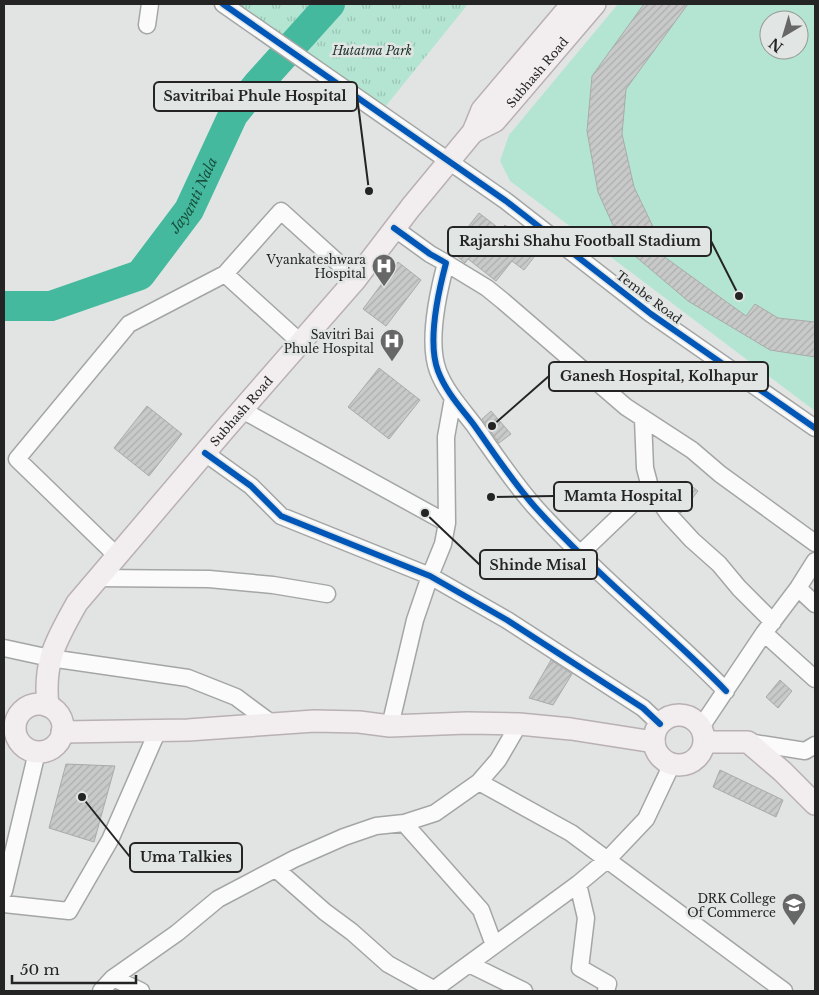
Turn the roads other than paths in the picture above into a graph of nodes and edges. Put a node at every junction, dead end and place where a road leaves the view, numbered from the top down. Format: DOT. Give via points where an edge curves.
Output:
graph roads {
  1 [pos="150,4"];
  2 [pos="224,4"];
  3 [pos="572,4"];
  4 [pos="595,4"];
  5 [pos="147,25"];
  6 [pos="473,132"];
  7 [pos="448,162"];
  8 [pos="394,228"];
  9 [pos="446,263"];
  10 [pos="225,274"];
  11 [pos="356,279"];
  12 [pos="300,342"];
  13 [pos="453,398"];
  14 [pos="242,410"];
  15 [pos="643,419"];
  16 [pos="815,428"];
  17 [pos="205,453"];
  18 [pos="650,487"];
  19 [pos="447,523"];
  20 [pos="815,543"];
  21 [pos="581,553"];
  22 [pos="116,556"];
  23 [pos="815,561"];
  24 [pos="430,576"];
  25 [pos="97,578"];
  26 [pos="798,588"];
  27 [pos="327,594"];
  28 [pos="815,604"];
  29 [pos="769,627"];
  30 [pos="4,648"];
  31 [pos="50,658"];
  32 [pos="815,679"];
  33 [pos="726,691"];
  34 [pos="48,706"];
  35 [pos="271,723"];
  36 [pos="519,724"];
  37 [pos="390,726"];
  38 [pos="9,728"];
  39 [pos="158,730"];
  40 [pos="62,732"];
  41 [pos="657,733"];
  42 [pos="703,734"];
  43 [pos="748,742"];
  44 [pos="815,745"];
  45 [pos="37,752"];
  46 [pos="672,764"];
  47 [pos="479,782"];
  48 [pos="815,804"];
  49 [pos="404,823"];
  50 [pos="608,860"];
  51 [pos="276,869"];
  52 [pos="578,884"];
  53 [pos="4,891"];
  54 [pos="4,904"];
  55 [pos="494,945"];
  56 [pos="469,964"];
  57 [pos="113,978"];
  58 [pos="766,986"];
  59 [pos="433,990"];
  60 [pos="101,991"];
  61 [pos="141,991"];
  62 [pos="524,991"];
  63 [pos="606,991"];
  64 [pos="784,991"];
  1 -- 5 [label="street"];
  2 -- 7 [label="street, Tembe Road"];
  3 -- 6 [label="main road, Subhash Road" via="482,110"];
  4 -- 6 [label="main road, Subhash Road" via="495,121"];
  6 -- 7 [label="main road, Subhash Road"];
  7 -- 8 [label="main road, Subhash Road"];
  7 -- 16 [label="street, Tembe Road" via="506,201 651,314"];
  8 -- 9 [label="street"];
  8 -- 11 [label="main road, Subhash Road"];
  9 -- 13 [label="street" via="439,290 434,346 438,371"];
  9 -- 15 [label="street" via="503,301 626,408"];
  10 -- 11 [label="street" via="281,211"];
  10 -- 12 [label="street"];
  10 -- 22 [label="street" via="129,324 17,459"];
  11 -- 12 [label="main road, Subhash Road"];
  12 -- 14 [label="main road, Subhash Road"];
  13 -- 19 [label="street" via="446,437"];
  13 -- 21 [label="street" via="510,478"];
  14 -- 17 [label="main road, Subhash Road"];
  14 -- 19 [label="street"];
  15 -- 18 [label="street" via="645,468"];
  15 -- 20 [label="street" via="692,450"];
  17 -- 22 [label="main road, Subhash Road"];
  17 -- 24 [label="street" via="251,486 281,516"];
  18 -- 21 [label="street"];
  18 -- 29 [label="street" via="669,515 719,564"];
  19 -- 24 [label="street" via="443,544"];
  21 -- 33 [label="street"];
  22 -- 25 [label="main road, Subhash Road"];
  23 -- 26 [label="street"];
  24 -- 37 [label="street" via="407,650"];
  24 -- 41 [label="street" via="507,620 643,708"];
  25 -- 27 [label="street" via="209,579"];
  25 -- 31 [label="main road, Subhash Road" via="77,603"];
  26 -- 28 [label="street"];
  26 -- 29 [label="street"];
  29 -- 32 [label="street"];
  29 -- 33 [label="street"];
  30 -- 31 [label="street"];
  31 -- 34 [label="main road, Subhash Road" via="46,685"];
  31 -- 35 [label="street" via="188,678 236,697"];
  33 -- 42 [label="street"];
  34 -- 38 [label="main road" via="32,705"];
  34 -- 40 [label="main road" via="59,717"];
  35 -- 37 [label="main road" via="359,722"];
  35 -- 39 [label="main road"];
  36 -- 37 [label="main road"];
  36 -- 41 [label="main road"];
  36 -- 47 [label="street" via="498,760"];
  38 -- 45 [label="main road" via="20,743"];
  39 -- 40 [label="main road"];
  39 -- 54 [label="street" via="110,840 70,911"];
  40 -- 45 [label="main road" via="55,746"];
  41 -- 42 [label="main road" via="671,716 678,715 691,718"];
  41 -- 46 [label="main road" via="660,756"];
  42 -- 43 [label="main road"];
  42 -- 46 [label="main road" via="703,749 694,761"];
  43 -- 44 [label="street" via="805,751"];
  43 -- 48 [label="main road"];
  45 -- 53 [label="street"];
  46 -- 50 [label="street" via="646,819"];
  47 -- 49 [label="street" via="435,813"];
  47 -- 50 [label="street" via="571,833"];
  49 -- 51 [label="street" via="376,826 344,836"];
  49 -- 55 [label="street" via="481,910"];
  50 -- 52 [label="street"];
  50 -- 58 [label="street"];
  51 -- 57 [label="street" via="218,899 177,933"];
  51 -- 59 [label="street" via="388,964"];
  52 -- 55 [label="street"];
  52 -- 63 [label="street" via="586,918 580,968 608,984"];
  55 -- 56 [label="street"];
  56 -- 59 [label="street"];
  56 -- 62 [label="street"];
  57 -- 60 [label="street"];
  57 -- 61 [label="street"];
  58 -- 64 [label="street"];
}
